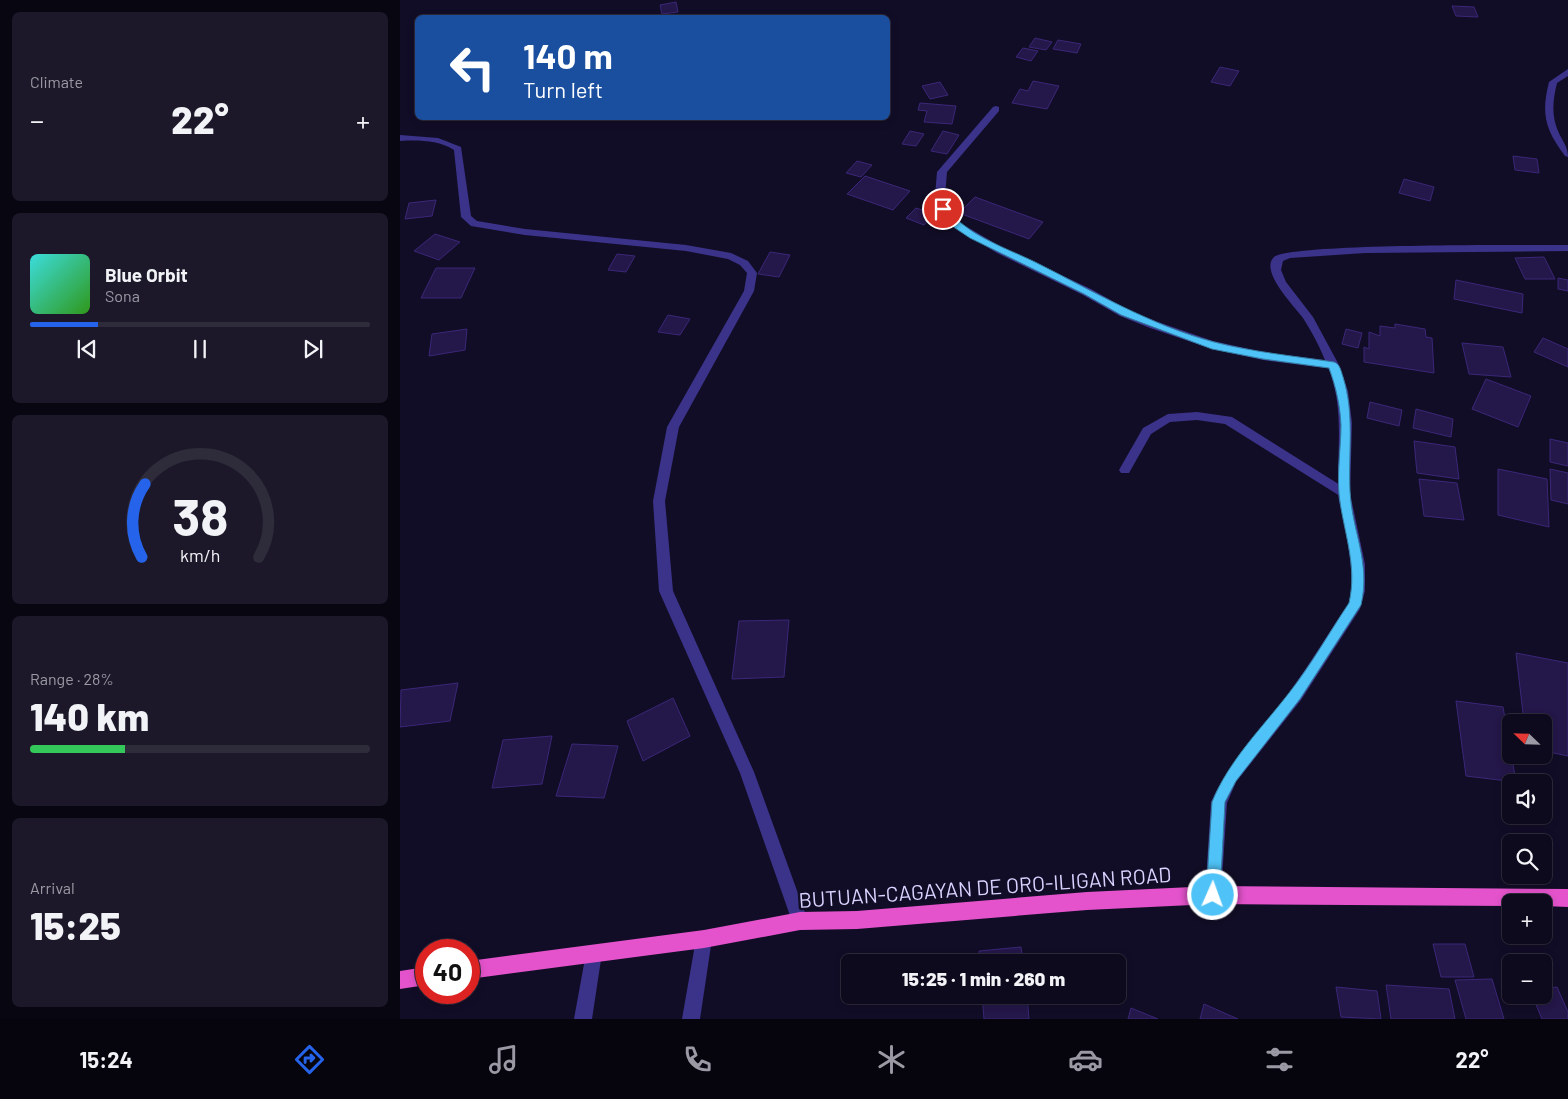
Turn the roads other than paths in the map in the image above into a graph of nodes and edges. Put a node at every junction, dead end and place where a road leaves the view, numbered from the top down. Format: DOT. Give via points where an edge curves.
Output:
graph roads {
  1 [pos="1568,72"];
  2 [pos="996,109"];
  3 [pos="400,138"];
  4 [pos="1568,154"];
  5 [pos="1568,248"];
  6 [pos="1334,365"];
  7 [pos="1125,470"];
  8 [pos="1344,493"];
  9 [pos="1213,895"];
  10 [pos="1568,898"];
  11 [pos="800,921"];
  12 [pos="704,939"];
  13 [pos="594,953"];
  14 [pos="480,969"];
  15 [pos="415,978"];
  16 [pos="400,980"];
  17 [pos="583,1019"];
  18 [pos="692,1019"];
  1 -- 4 [label="street" via="1553,82 1548,118 1554,137"];
  2 -- 6 [label="street" via="942,172 940,196 943,209 952,222 1001,251 1154,325 1212,345 1263,356"];
  3 -- 11 [label="street" via="451,143 458,149 466,217 474,224 686,248 731,256 744,263 752,273 749,291 674,427 659,501 666,591 747,772"];
  5 -- 6 [label="street" via="1365,250 1289,255 1278,259 1276,270 1281,283 1308,317"];
  6 -- 8 [label="street" via="1342,391 1346,423"];
  7 -- 8 [label="street" via="1147,431 1168,418 1197,416 1228,420"];
  8 -- 9 [label="street" via="1358,564 1355,605 1296,695 1231,777 1218,802"];
  9 -- 10 [label="highway, BUTUAN-CAGAYAN DE ORO-ILIGAN ROAD"];
  9 -- 11 [label="highway, BUTUAN-CAGAYAN DE ORO-ILIGAN ROAD" via="1087,901 857,920"];
  11 -- 12 [label="highway, BUTUAN-CAGAYAN DE ORO-ILIGAN ROAD"];
  12 -- 13 [label="highway, BUTUAN-CAGAYAN DE ORO-ILIGAN ROAD"];
  12 -- 18 [label="street"];
  13 -- 14 [label="highway, BUTUAN-CAGAYAN DE ORO-ILIGAN ROAD"];
  13 -- 17 [label="street"];
  15 -- 16 [label="highway"];
}
